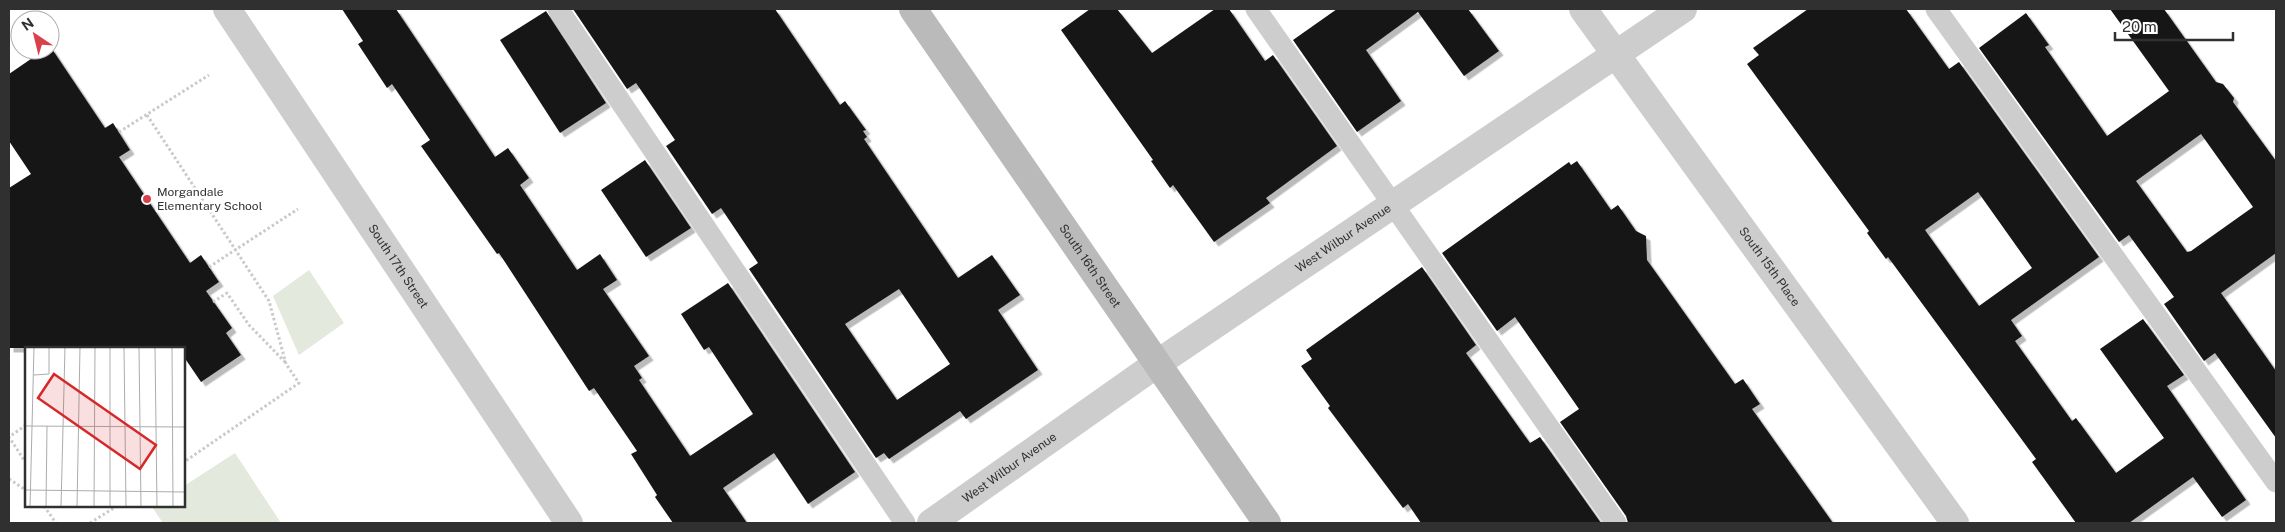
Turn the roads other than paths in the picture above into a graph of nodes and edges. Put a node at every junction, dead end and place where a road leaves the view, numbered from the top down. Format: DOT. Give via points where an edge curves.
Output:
graph roads {
  1 [pos="227,9"];
  2 [pos="558,9"];
  3 [pos="912,9"];
  4 [pos="1256,9"];
  5 [pos="1583,9"];
  6 [pos="1683,9"];
  7 [pos="1936,9"];
  8 [pos="1616,55"];
  9 [pos="1394,204"];
  10 [pos="1158,363"];
  11 [pos="2276,482"];
  12 [pos="569,523"];
  13 [pos="905,523"];
  14 [pos="931,523"];
  15 [pos="1267,523"];
  16 [pos="1616,523"];
  17 [pos="1955,523"];
  1 -- 12 [label="street, South 17th Street"];
  2 -- 13 [label="lane"];
  3 -- 10 [label="street, South 16th Street"];
  4 -- 9 [label="lane"];
  5 -- 8 [label="street, South 15th Place"];
  6 -- 8 [label="street, West Wilbur Avenue"];
  7 -- 11 [label="lane"];
  8 -- 9 [label="street, West Wilbur Avenue"];
  8 -- 17 [label="street, South 15th Place"];
  9 -- 10 [label="street, West Wilbur Avenue"];
  9 -- 16 [label="lane"];
  10 -- 14 [label="street, West Wilbur Avenue"];
  10 -- 15 [label="street, South 16th Street"];
}
